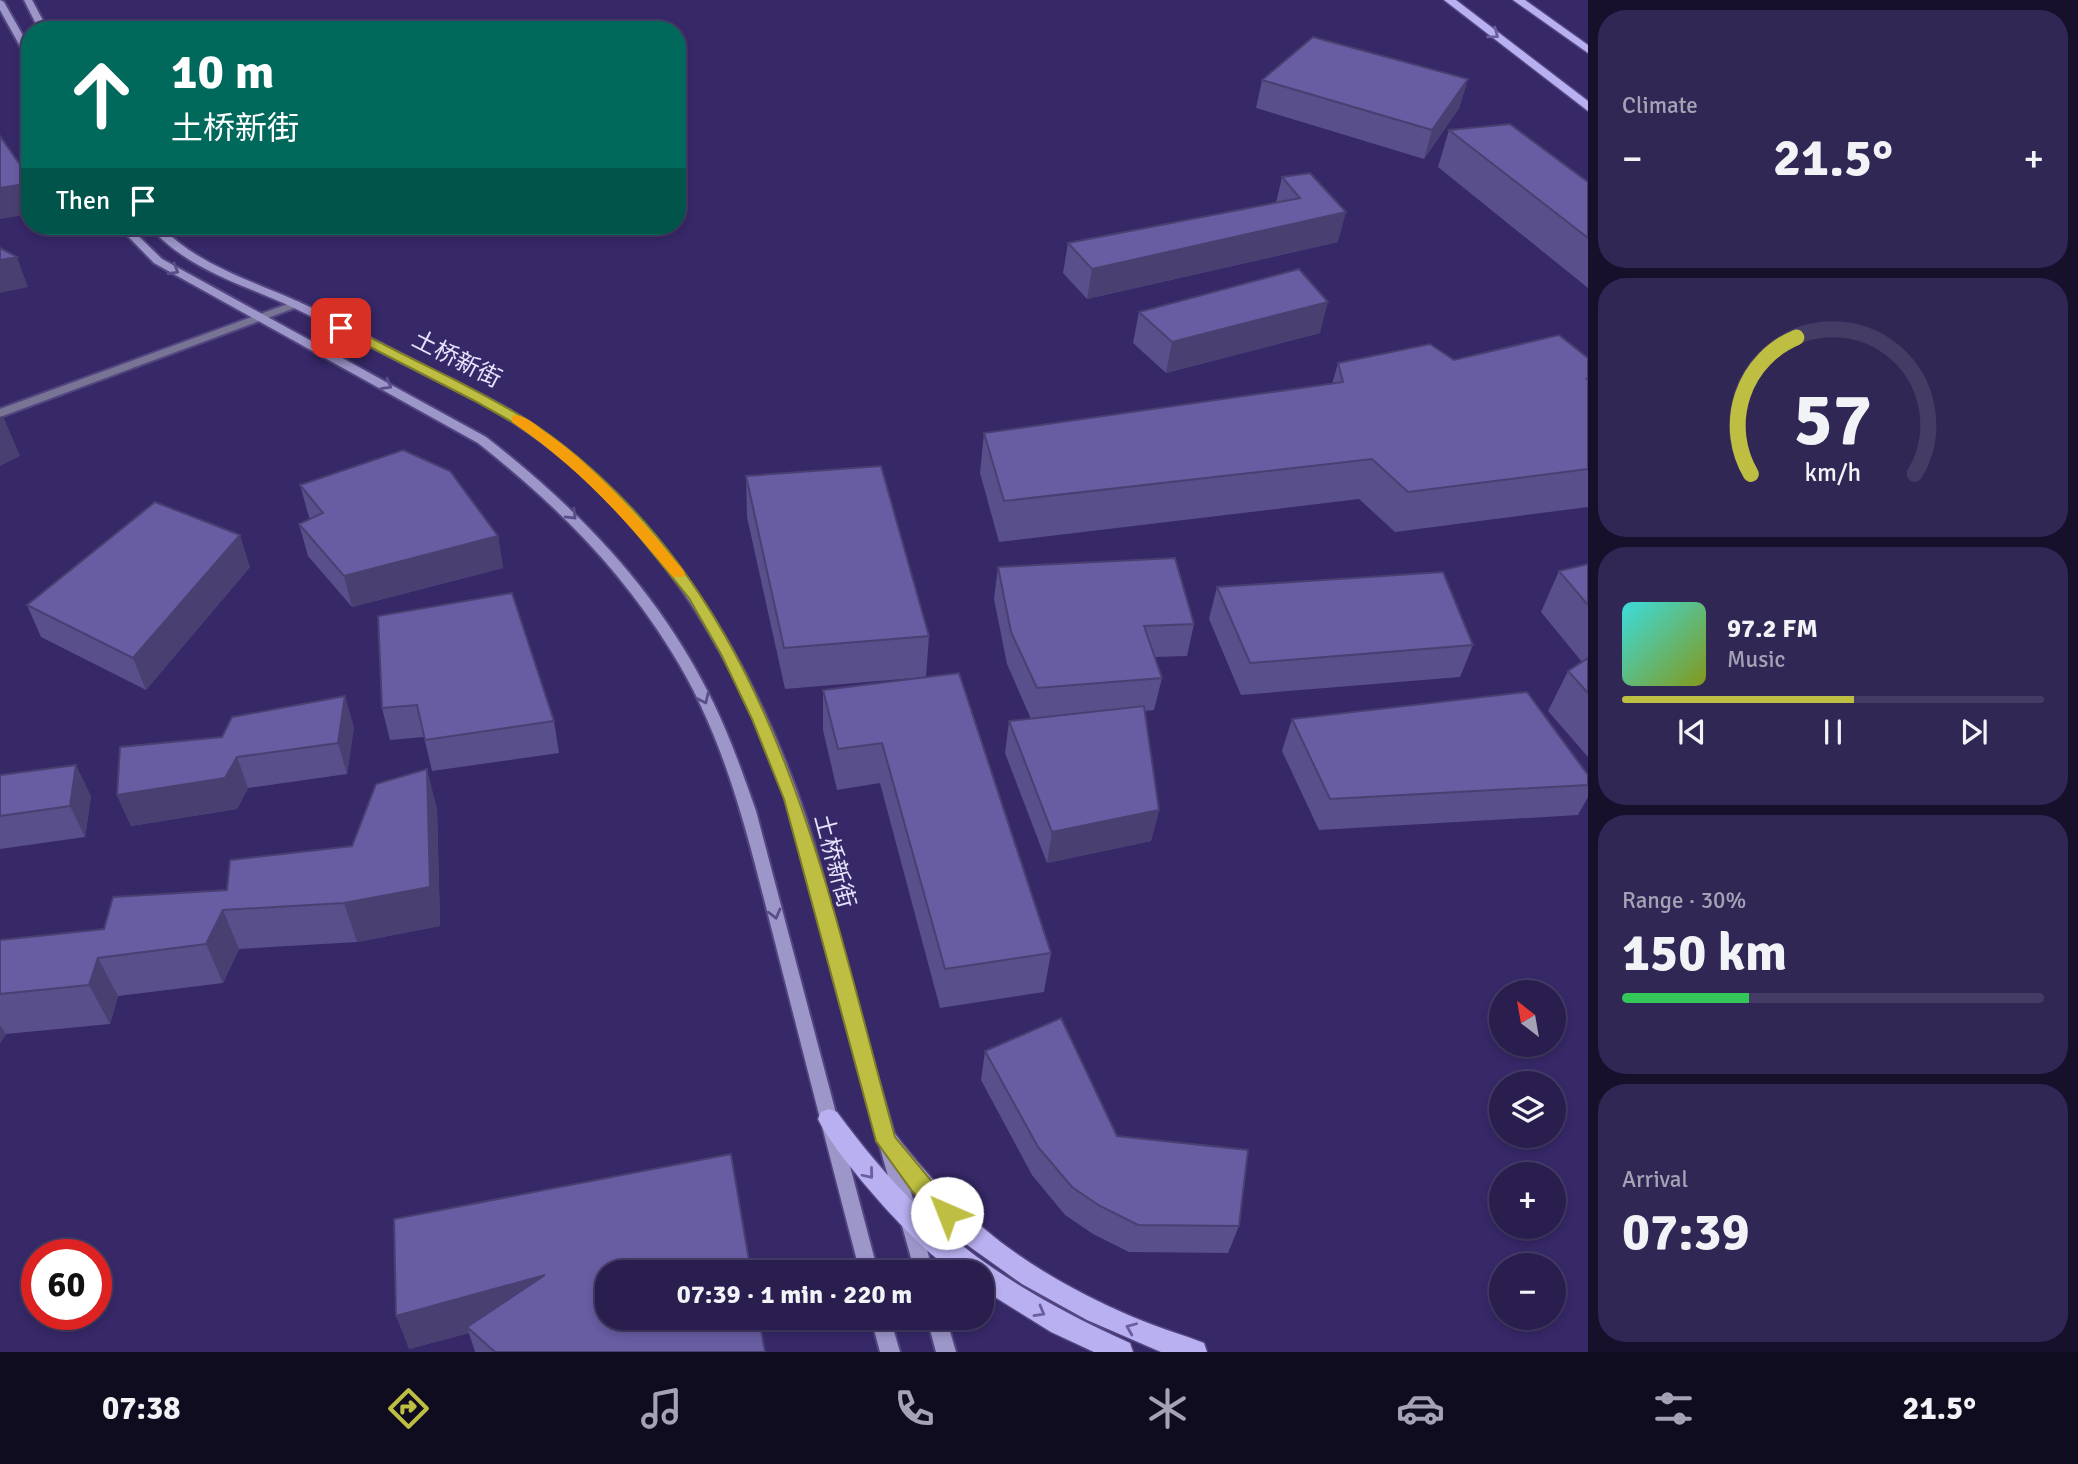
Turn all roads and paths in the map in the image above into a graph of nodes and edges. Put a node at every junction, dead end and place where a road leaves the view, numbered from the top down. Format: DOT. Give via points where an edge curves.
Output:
graph roads {
  1 [pos="28,0"];
  2 [pos="1449,0"];
  3 [pos="1518,0"];
  4 [pos="0,2"];
  5 [pos="39,21"];
  6 [pos="21,40"];
  7 [pos="1588,50"];
  8 [pos="1539,67"];
  9 [pos="1588,98"];
  10 [pos="1588,107"];
  11 [pos="131,235"];
  12 [pos="163,235"];
  13 [pos="296,304"];
  14 [pos="263,317"];
  15 [pos="0,413"];
  16 [pos="829,1119"];
  17 [pos="887,1141"];
  18 [pos="908,1216"];
  19 [pos="866,1260"];
  20 [pos="921,1260"];
  21 [pos="961,1260"];
  22 [pos="994,1283"];
  23 [pos="884,1330"];
  24 [pos="940,1330"];
  25 [pos="890,1352"];
  26 [pos="946,1352"];
  27 [pos="1121,1352"];
  28 [pos="1195,1352"];
  1 -- 5 [label="main road"];
  2 -- 8 [label="main road, one-way"];
  3 -- 7 [label="main road"];
  4 -- 6 [label="main road"];
  8 -- 9 [label="main road"];
  8 -- 10 [label="main road"];
  11 -- 14 [label="main road, one-way" via="158,261"];
  12 -- 13 [label="main road, 土桥新街" via="179,250"];
  13 -- 14 [label="street"];
  13 -- 17 [label="main road, 土桥新街" via="477,397 554,444 627,512 694,595 761,719 792,799"];
  14 -- 15 [label="street"];
  14 -- 16 [label="main road, one-way" via="444,417 514,463 586,529 654,610 690,669 748,809"];
  16 -- 18 [label="main road, one-way" via="868,1175"];
  16 -- 19 [label="main road"];
  17 -- 18 [label="main road, 土桥新街"];
  28 -- 17 [label="main road, one-way" via="1123,1325 1021,1270 947,1213"];
  18 -- 20 [label="main road, 土桥新街"];
  18 -- 21 [label="main road"];
  22 -- 27 [label="main road, one-way" via="1060,1324"];
  23 -- 25 [label="main road"];
  24 -- 26 [label="main road"];
}
